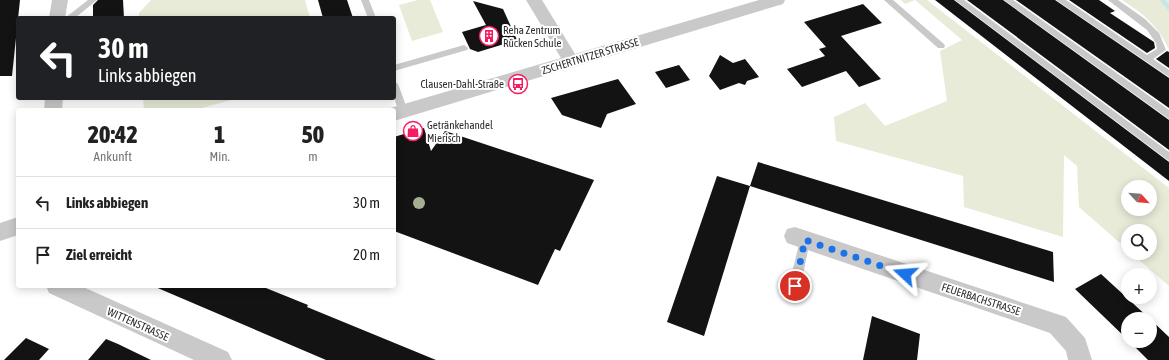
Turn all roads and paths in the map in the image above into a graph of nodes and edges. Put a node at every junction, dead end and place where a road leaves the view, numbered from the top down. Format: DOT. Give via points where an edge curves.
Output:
graph roads {
  1 [pos="60,0"];
  2 [pos="93,0"];
  3 [pos="365,0"];
  4 [pos="534,0"];
  5 [pos="777,0"];
  6 [pos="888,0"];
  7 [pos="959,0"];
  8 [pos="1008,0"];
  9 [pos="1060,0"];
  10 [pos="1112,0"];
  11 [pos="57,16"];
  12 [pos="72,16"];
  13 [pos="371,16"];
  14 [pos="941,46"];
  15 [pos="464,48"];
  16 [pos="1146,59"];
  17 [pos="571,62"];
  18 [pos="396,67"];
  19 [pos="1169,74"];
  20 [pos="396,96"];
  21 [pos="399,113"];
  22 [pos="1169,114"];
  23 [pos="1169,157"];
  24 [pos="16,227"];
  25 [pos="0,232"];
  26 [pos="800,238"];
  27 [pos="795,286"];
  28 [pos="61,288"];
  29 [pos="220,360"];
  30 [pos="1080,360"];
  1 -- 11 [label="street"];
  2 -- 12 [label="lane"];
  3 -- 13 [label="lane"];
  4 -- 17 [label="street"];
  5 -- 17 [label="street, ZSCHERTNITZER STRASSE"];
  6 -- 14 [label="lane"];
  7 -- 23 [label="lane"];
  8 -- 22 [label="lane"];
  9 -- 16 [label="lane"];
  10 -- 16 [label="lane" via="1140,18 1162,43 1162,50"];
  15 -- 18 [label="lane"];
  16 -- 19 [label="lane"];
  17 -- 21 [label="street, ZSCHERTNITZER STRASSE"];
  20 -- 21 [label="lane, ZSCHERTNITZER STRASSE"];
  24 -- 25 [label="street"];
  26 -- 27 [label="lane"];
  26 -- 30 [label="street, FEUERBACHSTRASSE" via="1058,325 1077,346"];
  28 -- 29 [label="street, WITTENSTRASSE"];
}
